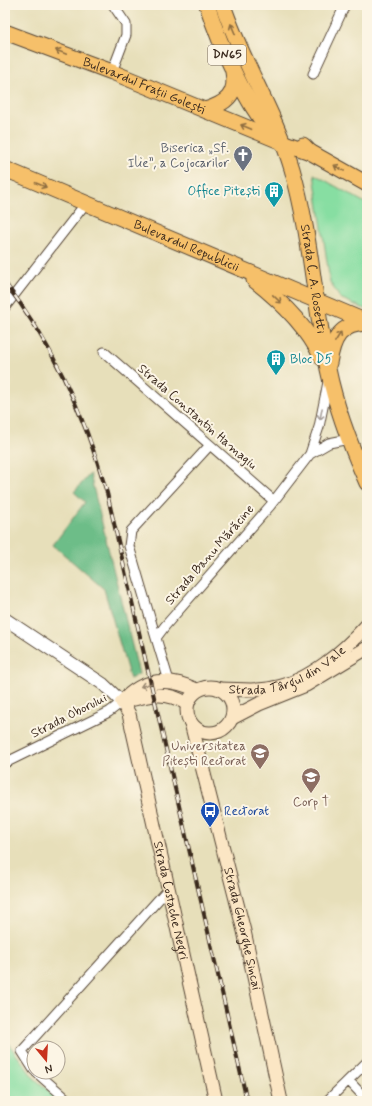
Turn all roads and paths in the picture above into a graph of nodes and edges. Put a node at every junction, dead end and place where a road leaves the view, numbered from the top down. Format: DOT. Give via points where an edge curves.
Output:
graph roads {
  1 [pos="113,5"];
  2 [pos="207,5"];
  3 [pos="223,5"];
  4 [pos="346,5"];
  5 [pos="5,32"];
  6 [pos="231,64"];
  7 [pos="112,72"];
  8 [pos="313,74"];
  9 [pos="205,110"];
  10 [pos="274,119"];
  11 [pos="282,142"];
  12 [pos="310,152"];
  13 [pos="5,169"];
  14 [pos="367,184"];
  15 [pos="86,203"];
  16 [pos="236,266"];
  17 [pos="316,300"];
  18 [pos="5,307"];
  19 [pos="367,322"];
  20 [pos="104,352"];
  21 [pos="329,373"];
  22 [pos="349,439"];
  23 [pos="210,445"];
  24 [pos="310,454"];
  25 [pos="367,483"];
  26 [pos="274,501"];
  27 [pos="5,619"];
  28 [pos="367,625"];
  29 [pos="156,638"];
  30 [pos="367,648"];
  31 [pos="169,681"];
  32 [pos="220,689"];
  33 [pos="197,690"];
  34 [pos="122,702"];
  35 [pos="187,704"];
  36 [pos="232,718"];
  37 [pos="191,723"];
  38 [pos="210,733"];
  39 [pos="199,758"];
  40 [pos="5,763"];
  41 [pos="168,889"];
  42 [pos="32,1040"];
  43 [pos="26,1047"];
  44 [pos="26,1057"];
  45 [pos="367,1062"];
  46 [pos="45,1080"];
  47 [pos="349,1081"];
  48 [pos="212,1098"];
  49 [pos="367,1100"];
  50 [pos="69,1101"];
  51 [pos="281,1101"];
  52 [pos="327,1101"];
  1 -- 7 [label="street" via="126,24 126,35"];
  2 -- 6 [label="main road, DN65"];
  10 -- 3 [label="main road, DN65, one-way"];
  4 -- 8 [label="street"];
  7 -- 5 [label="main road, Bulevardul Frații Golești, one-way"];
  6 -- 9 [label="main road" via="233,93 224,103"];
  6 -- 11 [label="main road, DN65" via="258,116"];
  7 -- 9 [label="main road, Bulevardul Frații Golești"];
  11 -- 9 [label="main road, Bulevardul Frații Golești, one-way"];
  10 -- 11 [label="main road, DN65"];
  10 -- 12 [label="main road, DN65"];
  11 -- 12 [label="main road, DN65"];
  11 -- 17 [label="main road, Strada C. A. Rosetti" via="298,195"];
  14 -- 12 [label="main road, one-way"];
  13 -- 15 [label="main road, Bulevardul Republicii, one-way"];
  15 -- 16 [label="main road, Bulevardul Republicii"];
  15 -- 18 [label="street"];
  16 -- 17 [label="main road, Bulevardul Republicii"];
  16 -- 21 [label="main road, one-way" via="286,308 311,338"];
  17 -- 19 [label="main road, Bulevardul Republicii"];
  17 -- 21 [label="main road, Strada C. A. Rosetti"];
  21 -- 19 [label="main road, one-way" via="330,354 339,333 350,325"];
  20 -- 23 [label="street, Strada Constantin Hamagiu"];
  21 -- 22 [label="main road, Strada C. A. Rosetti"];
  21 -- 24 [label="street, Strada Banu Mărăcine, one-way" via="319,427"];
  22 -- 24 [label="street, Strada Banu Mărăcine" via="329,443"];
  22 -- 25 [label="main road, Strada C. A. Rosetti"];
  23 -- 26 [label="street, Strada Constantin Hamagiu"];
  23 -- 29 [label="street" via="131,531 129,538 129,546"];
  24 -- 26 [label="street, Strada Banu Mărăcine"];
  26 -- 29 [label="street, Strada Banu Mărăcine"];
  27 -- 34 [label="street" via="103,684"];
  28 -- 32 [label="main road, Strada Târgul din Vale" via="333,657 286,684 262,690"];
  29 -- 31 [label="street"];
  30 -- 36 [label="main road, Strada Târgul din Vale" via="306,685"];
  31 -- 33 [label="main road"];
  31 -- 34 [label="main road, one-way" via="142,686 130,692"];
  32 -- 33 [label="main road" via="209,687"];
  32 -- 36 [label="main road" via="226,693 233,705"];
  33 -- 35 [label="main road"];
  34 -- 35 [label="main road" via="162,695 177,697"];
  34 -- 40 [label="street, Strada Oborului" via="109,712"];
  34 -- 41 [label="main road, Strada Costache Negri" via="129,714"];
  35 -- 37 [label="main road"];
  36 -- 38 [label="main road" via="223,729"];
  37 -- 38 [label="main road" via="203,732"];
  37 -- 39 [label="main road, Strada Gheorghe Șincai"];
  38 -- 39 [label="main road"];
  39 -- 51 [label="main road, Strada Gheorghe Șincai" via="242,924"];
  41 -- 42 [label="street"];
  41 -- 48 [label="main road, Strada Costache Negri"];
  43 -- 44 [label="street" via="22,1051"];
  45 -- 47 [label="street"];
  46 -- 50 [label="street"];
  47 -- 49 [label="street"];
  47 -- 52 [label="street"];
}
